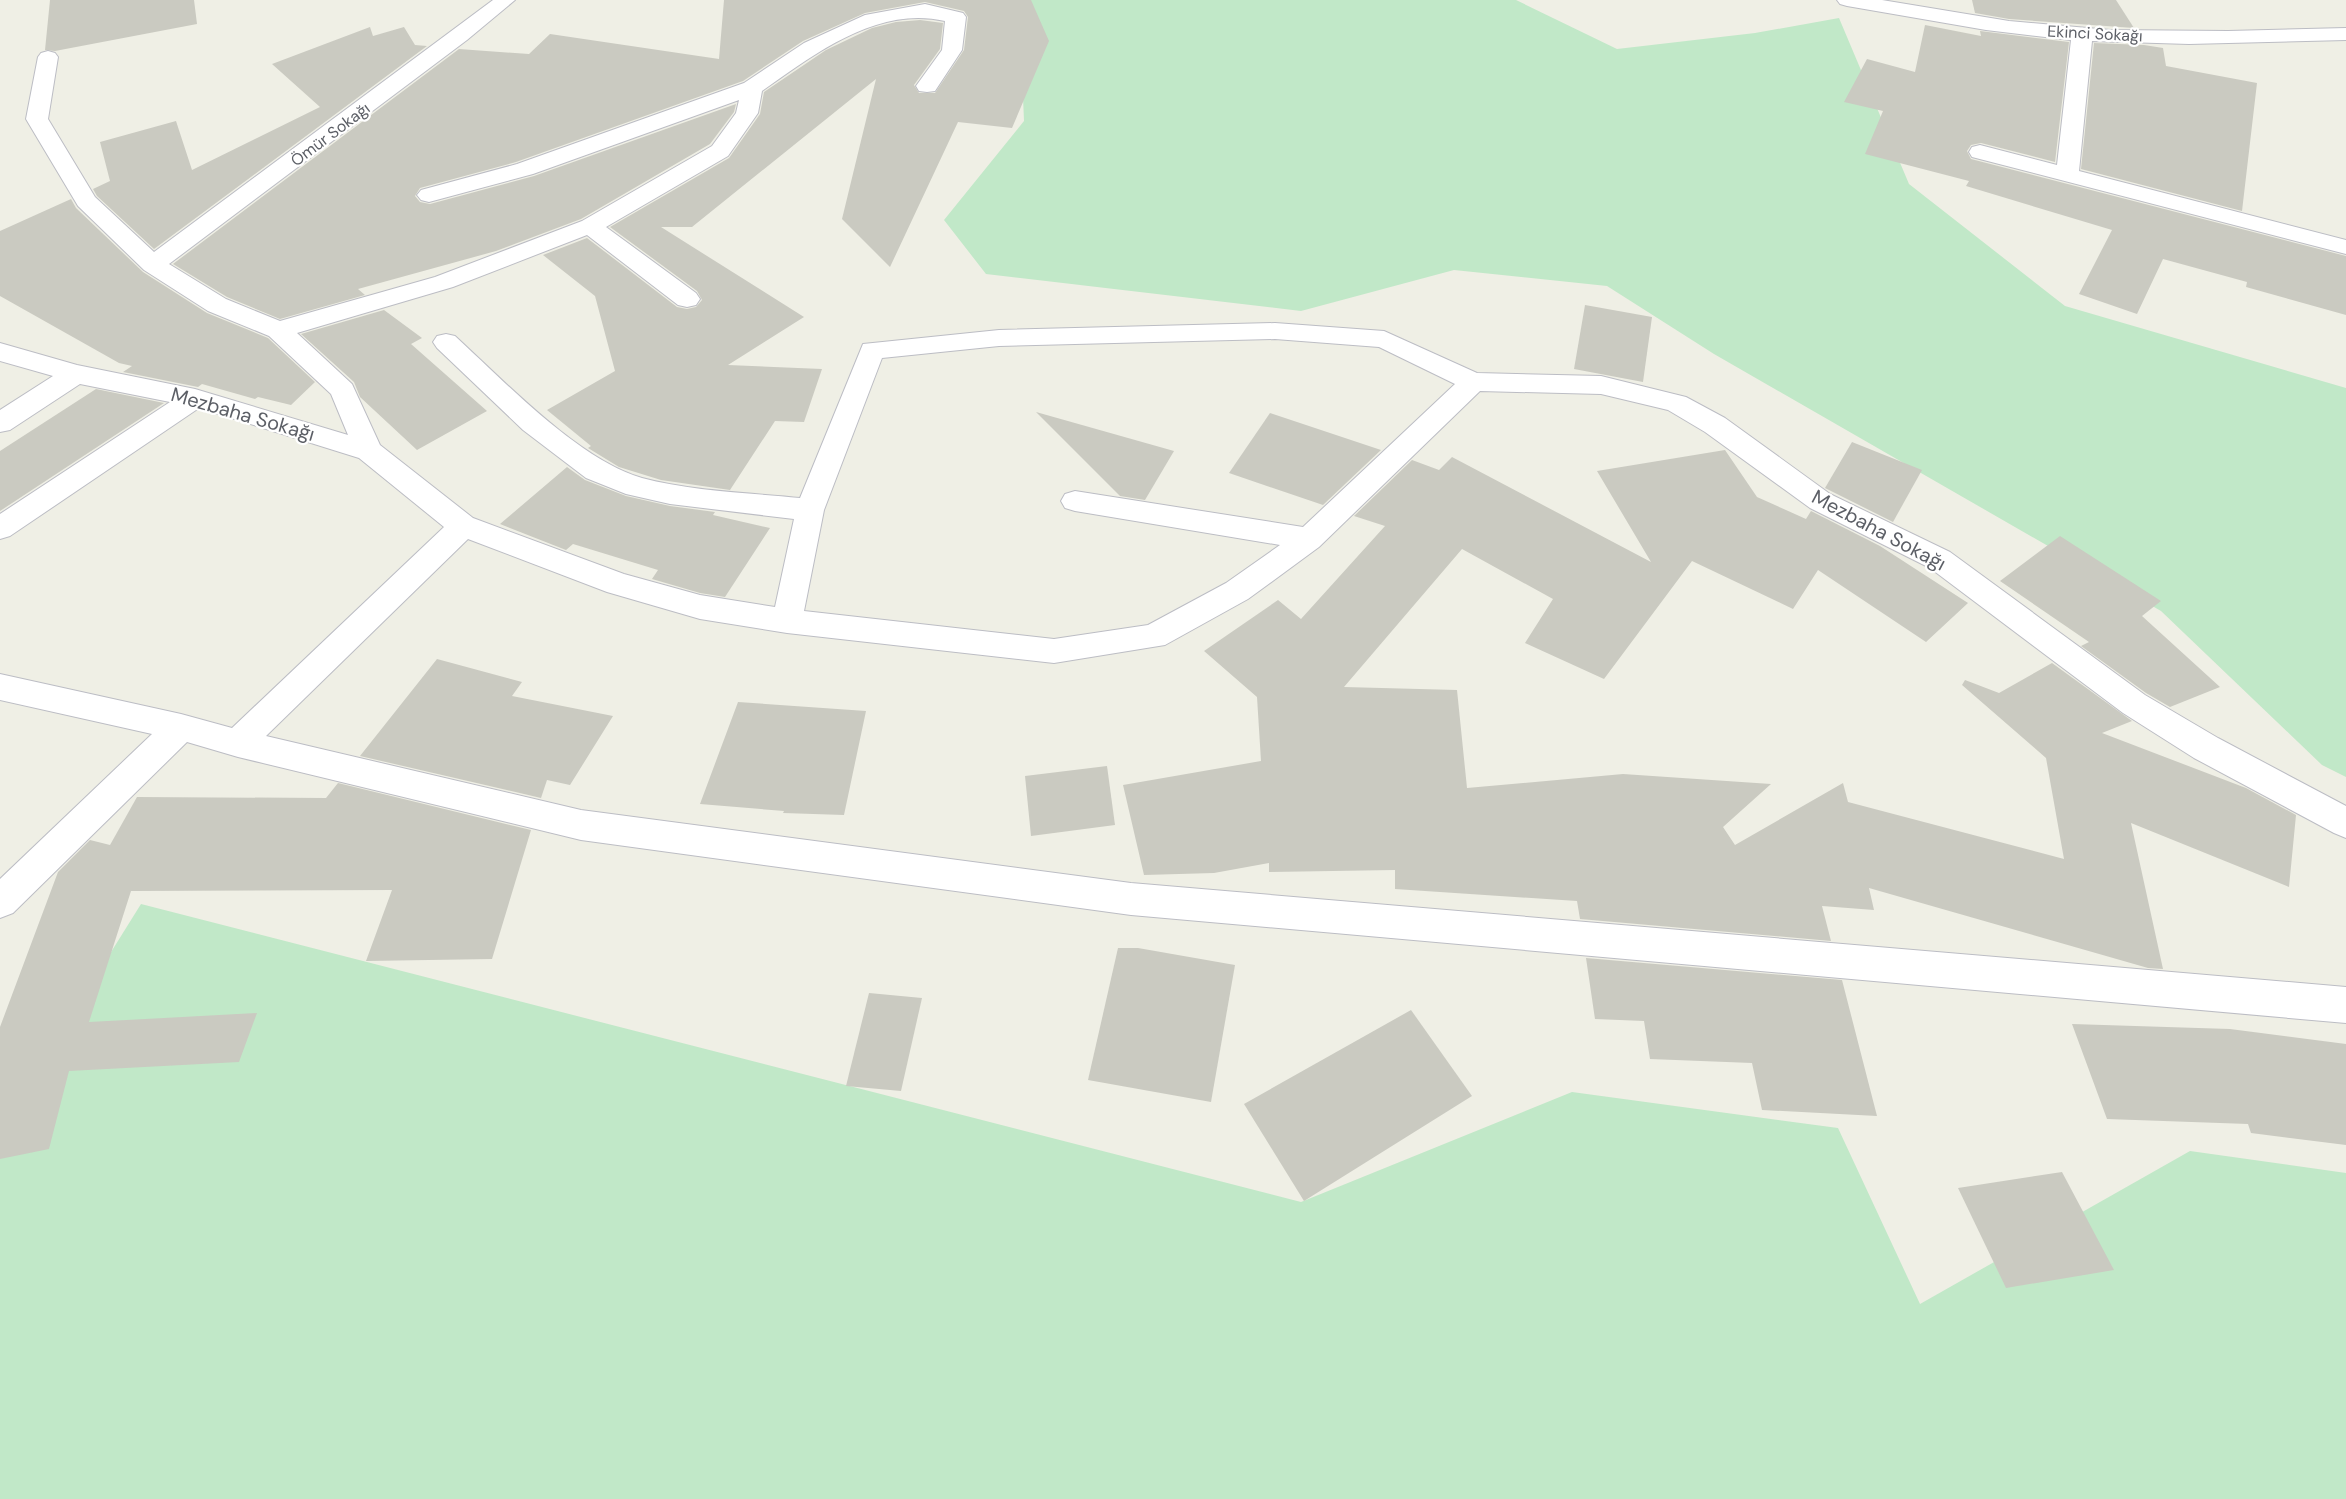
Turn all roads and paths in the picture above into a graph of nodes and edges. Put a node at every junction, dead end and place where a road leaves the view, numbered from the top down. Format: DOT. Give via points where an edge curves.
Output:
graph roads {
  1 [pos="505,0"];
  2 [pos="1847,0"];
  3 [pos="2082,34"];
  4 [pos="2346,34"];
  5 [pos="48,57"];
  6 [pos="927,86"];
  7 [pos="752,88"];
  8 [pos="1980,152"];
  9 [pos="2067,174"];
  10 [pos="429,195"];
  11 [pos="590,226"];
  12 [pos="2346,247"];
  13 [pos="153,265"];
  14 [pos="687,298"];
  15 [pos="278,330"];
  16 [pos="446,342"];
  17 [pos="0,352"];
  18 [pos="75,374"];
  19 [pos="1473,382"];
  20 [pos="195,398"];
  21 [pos="0,423"];
  22 [pos="369,451"];
  23 [pos="1075,501"];
  24 [pos="810,510"];
  25 [pos="463,526"];
  26 [pos="0,528"];
  27 [pos="1309,539"];
  28 [pos="787,621"];
  29 [pos="0,687"];
  30 [pos="181,727"];
  31 [pos="238,743"];
  32 [pos="2346,823"];
  33 [pos="0,902"];
  34 [pos="2346,1005"];
  1 -- 13 [label="street, Ömür Sokağı"];
  2 -- 3 [label="street, Ekinci Sokağı" via="2030,30"];
  3 -- 4 [label="street, Ekinci Sokağı" via="2249,38"];
  3 -- 9 [label="street"];
  5 -- 13 [label="street" via="37,119 86,201"];
  6 -- 7 [label="street" via="952,50 957,17 926,10 872,19 811,47"];
  7 -- 10 [label="street" via="525,169"];
  7 -- 11 [label="street" via="747,113 720,151"];
  8 -- 9 [label="street"];
  9 -- 12 [label="street"];
  11 -- 14 [label="street"];
  11 -- 15 [label="street" via="444,282"];
  13 -- 15 [label="street" via="217,305"];
  15 -- 22 [label="street" via="343,390"];
  16 -- 24 [label="street" via="533,423 596,471 636,488"];
  17 -- 18 [label="street, Mezbaha Sokağı"];
  18 -- 20 [label="street, Mezbaha Sokağı"];
  18 -- 21 [label="street"];
  19 -- 24 [label="street" via="1384,339 1275,331 999,338 872,350"];
  19 -- 27 [label="street, Mezbaha Sokağı"];
  19 -- 32 [label="street, Mezbaha Sokağı" via="1601,385 1676,403 1715,425 1820,501 1940,560 2134,704 2197,743"];
  20 -- 22 [label="street, Mezbaha Sokağı"];
  20 -- 26 [label="street"];
  22 -- 25 [label="street, Mezbaha Sokağı"];
  23 -- 27 [label="street"];
  24 -- 28 [label="street"];
  25 -- 28 [label="street, Mezbaha Sokağı" via="618,584 700,607"];
  25 -- 31 [label="street"];
  27 -- 28 [label="street, Mezbaha Sokağı" via="1237,591 1154,636 1054,651"];
  29 -- 30 [label="street"];
  30 -- 31 [label="street"];
  30 -- 33 [label="street"];
  31 -- 34 [label="street" via="581,825 1131,899"];
}
